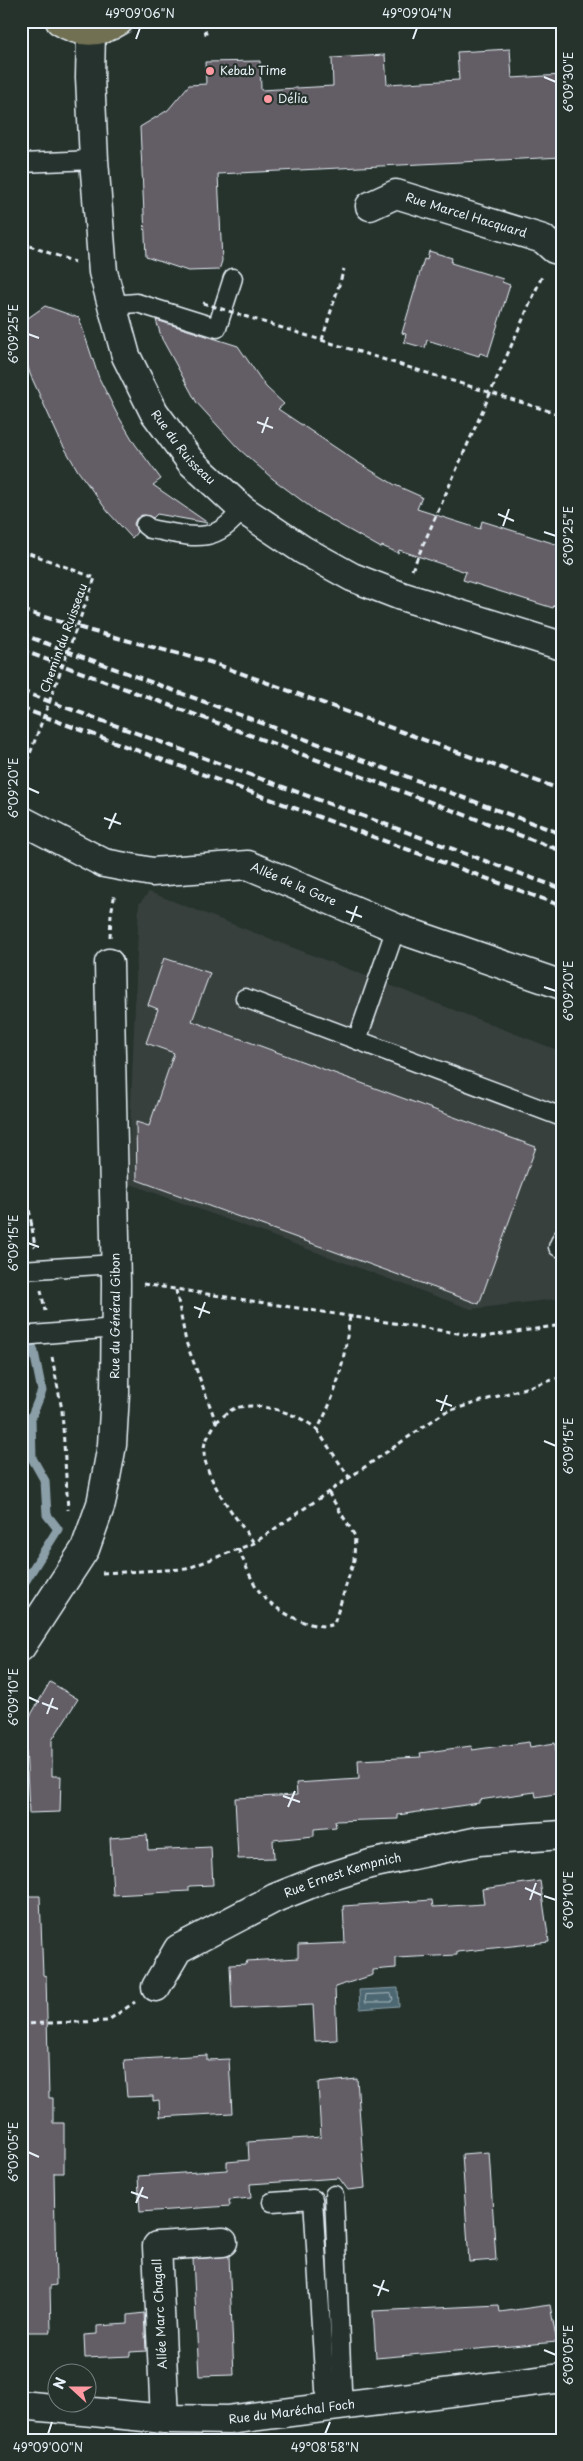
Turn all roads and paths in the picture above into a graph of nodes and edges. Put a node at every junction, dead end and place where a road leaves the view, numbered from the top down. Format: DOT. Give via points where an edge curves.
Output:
graph roads {
  1 [pos="60,21"];
  2 [pos="119,21"];
  3 [pos="203,21"];
  4 [pos="91,32"];
  5 [pos="207,38"];
  6 [pos="94,160"];
  7 [pos="21,163"];
  8 [pos="370,206"];
  9 [pos="558,250"];
  10 [pos="344,269"];
  11 [pos="233,278"];
  12 [pos="203,303"];
  13 [pos="111,305"];
  14 [pos="322,340"];
  15 [pos="491,393"];
  16 [pos="562,415"];
  17 [pos="242,509"];
  18 [pos="145,525"];
  19 [pos="21,550"];
  20 [pos="401,596"];
  21 [pos="562,646"];
  22 [pos="21,778"];
  23 [pos="21,820"];
  24 [pos="120,866"];
  25 [pos="396,928"];
  26 [pos="109,963"];
  27 [pos="562,985"];
  28 [pos="245,998"];
  29 [pos="357,1040"];
  30 [pos="562,1117"];
  31 [pos="21,1223"];
  32 [pos="33,1225"];
  33 [pos="115,1264"];
  34 [pos="21,1270"];
  35 [pos="145,1285"];
  36 [pos="176,1290"];
  37 [pos="350,1316"];
  38 [pos="562,1325"];
  39 [pos="116,1328"];
  40 [pos="30,1336"];
  41 [pos="562,1377"];
  42 [pos="216,1422"];
  43 [pos="317,1430"];
  44 [pos="349,1477"];
  45 [pos="328,1492"];
  46 [pos="254,1543"];
  47 [pos="238,1549"];
  48 [pos="67,1577"];
  49 [pos="21,1647"];
  50 [pos="562,1834"];
  51 [pos="156,1988"];
  52 [pos="21,2024"];
  53 [pos="334,2195"];
  54 [pos="272,2202"];
  55 [pos="223,2242"];
  56 [pos="562,2378"];
  57 [pos="21,2405"];
  58 [pos="337,2407"];
  59 [pos="166,2419"];
  60 [pos="222,2430"];
  1 -- 4 [label="main road" via="75,29"];
  2 -- 4 [label="main road" via="109,28"];
  3 -- 5 [label="path"];
  4 -- 6 [label="street, Rue du Ruisseau"];
  6 -- 7 [label="lane"];
  6 -- 13 [label="street, Rue du Ruisseau" via="103,272"];
  8 -- 9 [label="street, Rue Marcel Hacquard" via="396,194 543,239"];
  9 -- 15 [label="path"];
  10 -- 14 [label="path"];
  11 -- 13 [label="lane" via="218,334 137,303"];
  12 -- 14 [label="path, bridge"];
  13 -- 17 [label="street, Rue du Ruisseau" via="126,356 154,412 191,462"];
  14 -- 15 [label="path"];
  15 -- 16 [label="path"];
  15 -- 20 [label="path"];
  17 -- 18 [label="lane" via="231,524 213,534 196,537 150,529"];
  17 -- 20 [label="street, Rue du Ruisseau" via="303,550 352,577"];
  19 -- 22 [label="path, Chemin du Ruisseau, bridge" via="95,578"];
  20 -- 21 [label="street, Rue du Ruisseau"];
  23 -- 24 [label="street, Allée de la Gare" via="104,863"];
  24 -- 25 [label="street, Allée de la Gare" via="152,872 248,865"];
  24 -- 26 [label="path" via="111,914"];
  25 -- 27 [label="street, Allée de la Gare"];
  25 -- 29 [label="lane"];
  26 -- 33 [label="street, Rue du Général Gibon"];
  28 -- 29 [label="lane"];
  29 -- 30 [label="lane"];
  31 -- 32 [label="path"];
  33 -- 34 [label="lane"];
  33 -- 39 [label="street, Rue du Général Gibon"];
  35 -- 36 [label="path"];
  36 -- 37 [label="path"];
  36 -- 42 [label="path" via="186,1342"];
  37 -- 38 [label="path" via="483,1337"];
  37 -- 43 [label="path" via="344,1366 331,1406"];
  39 -- 40 [label="lane"];
  39 -- 48 [label="street, Rue du Général Gibon" via="112,1445 101,1504 85,1549"];
  41 -- 44 [label="path" via="445,1412"];
  42 -- 43 [label="path" via="236,1408 270,1408 311,1423"];
  42 -- 46 [label="path" via="205,1444 208,1471"];
  43 -- 44 [label="path"];
  44 -- 45 [label="path"];
  45 -- 46 [label="path"];
  45 -- 47 [label="path" via="354,1536 354,1560 334,1624 326,1627 302,1622 281,1610 260,1593"];
  46 -- 47 [label="path"];
  47 -- 48 [label="path" via="186,1569 128,1570"];
  48 -- 49 [label="street, Rue du Général Gibon"];
  50 -- 51 [label="street, Rue Ernest Kempnich" via="480,1841 370,1864 320,1880 275,1898 178,1949"];
  51 -- 52 [label="path" via="107,2021"];
  53 -- 58 [label="lane" via="342,2389"];
  54 -- 58 [label="lane" via="313,2199 325,2389"];
  55 -- 59 [label="street, Allée Marc Chagall" via="157,2246"];
  56 -- 58 [label="street, Rue du Maréchal Foch"];
  57 -- 59 [label="street, Rue du Maréchal Foch"];
  58 -- 60 [label="street, Rue du Maréchal Foch"];
  59 -- 60 [label="street, Rue du Maréchal Foch"];
}
